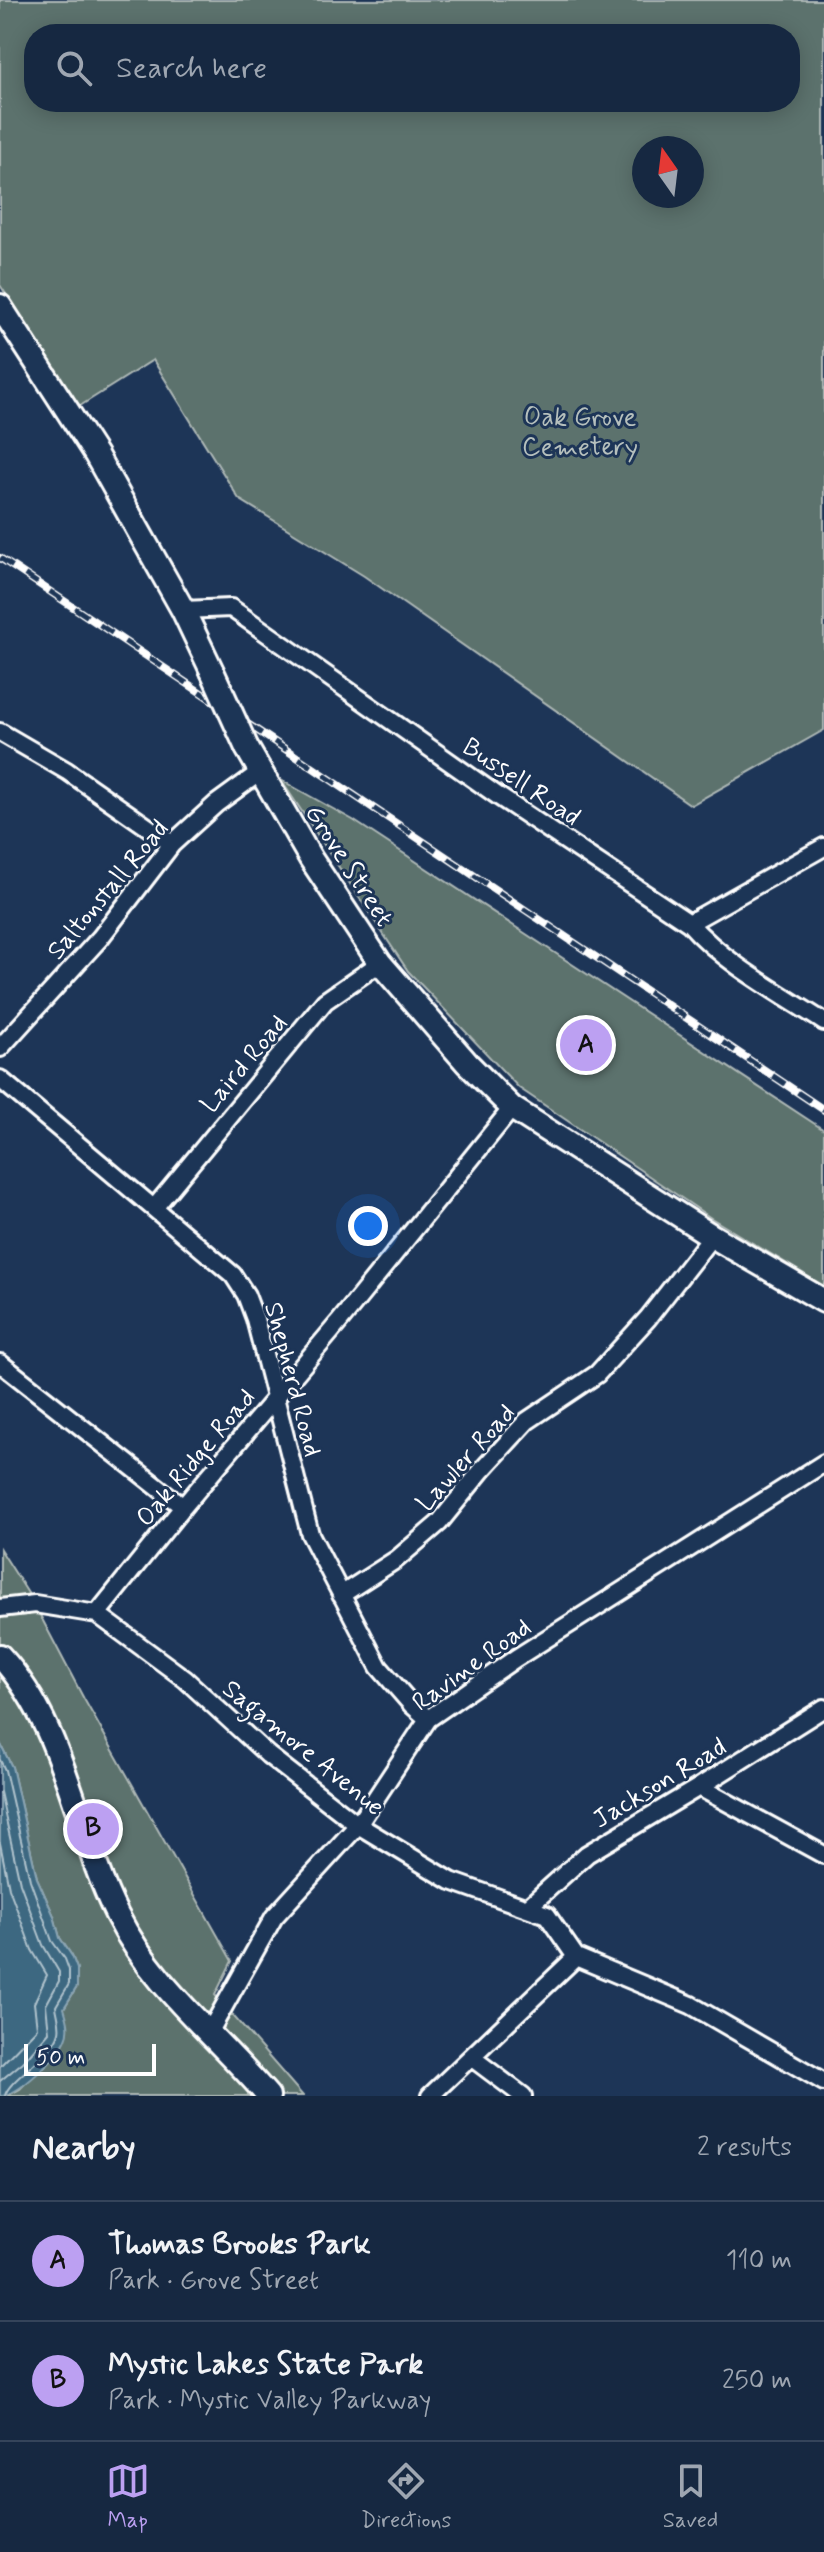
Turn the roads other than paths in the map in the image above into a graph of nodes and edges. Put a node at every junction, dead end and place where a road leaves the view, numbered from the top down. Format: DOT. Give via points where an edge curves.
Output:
graph roads {
  1 [pos="0,306"];
  2 [pos="183,610"];
  3 [pos="0,732"];
  4 [pos="260,772"];
  5 [pos="172,844"];
  6 [pos="824,847"];
  7 [pos="689,923"];
  8 [pos="380,963"];
  9 [pos="824,1022"];
  10 [pos="0,1048"];
  11 [pos="0,1079"];
  12 [pos="512,1108"];
  13 [pos="155,1207"];
  14 [pos="712,1236"];
  15 [pos="824,1301"];
  16 [pos="0,1363"];
  17 [pos="276,1396"];
  18 [pos="824,1463"];
  19 [pos="183,1507"];
  20 [pos="341,1595"];
  21 [pos="0,1608"];
  22 [pos="97,1614"];
  23 [pos="0,1656"];
  24 [pos="824,1708"];
  25 [pos="428,1719"];
  26 [pos="699,1787"];
  27 [pos="358,1825"];
  28 [pos="824,1855"];
  29 [pos="527,1908"];
  30 [pos="576,1957"];
  31 [pos="209,2033"];
  32 [pos="471,2057"];
  33 [pos="824,2082"];
  34 [pos="268,2096"];
  35 [pos="430,2096"];
  36 [pos="523,2096"];
  1 -- 2 [label="street, Grove Street" via="96,455"];
  2 -- 4 [label="street, Grove Street, bridge"];
  2 -- 7 [label="street, Bussell Road" via="231,608"];
  3 -- 5 [label="street"];
  4 -- 5 [label="street, Saltonstall Road"];
  4 -- 8 [label="street, Grove Street"];
  5 -- 10 [label="street, Saltonstall Road" via="100,938"];
  6 -- 7 [label="street"];
  7 -- 9 [label="street, Bussell Road" via="753,976"];
  8 -- 12 [label="street, Grove Street"];
  8 -- 13 [label="street, Laird Road" via="325,1001"];
  11 -- 13 [label="street, Shepherd Road"];
  12 -- 14 [label="street, Grove Street"];
  12 -- 17 [label="street, Oak Ridge Road"];
  13 -- 17 [label="street, Shepherd Road" via="233,1275 246,1295"];
  14 -- 15 [label="street, Grove Street"];
  14 -- 20 [label="street, Lawler Road" via="597,1374 527,1421 439,1523 397,1559"];
  16 -- 19 [label="street"];
  17 -- 19 [label="street, Oak Ridge Road"];
  17 -- 20 [label="street, Shepherd Road" via="310,1534"];
  18 -- 25 [label="street, Ravine Road"];
  19 -- 22 [label="street, Oak Ridge Road"];
  20 -- 25 [label="street, Shepherd Road" via="379,1667"];
  21 -- 22 [label="street, Sagamore Avenue" via="35,1604"];
  22 -- 27 [label="street, Sagamore Avenue" via="185,1679 268,1755"];
  23 -- 31 [label="street" via="50,1737 100,1875 130,1940 161,1984"];
  24 -- 26 [label="street, Jackson Road"];
  25 -- 27 [label="street, Ravine Road"];
  26 -- 28 [label="street"];
  26 -- 29 [label="street, Jackson Road" via="587,1854"];
  27 -- 29 [label="street, Sagamore Avenue" via="451,1881"];
  27 -- 31 [label="street, Ravine Road" via="274,1917"];
  29 -- 30 [label="street, Sagamore Avenue" via="547,1915"];
  30 -- 32 [label="street"];
  30 -- 33 [label="street" via="691,2005"];
  31 -- 34 [label="street"];
  32 -- 35 [label="street"];
  32 -- 36 [label="street"];
}
